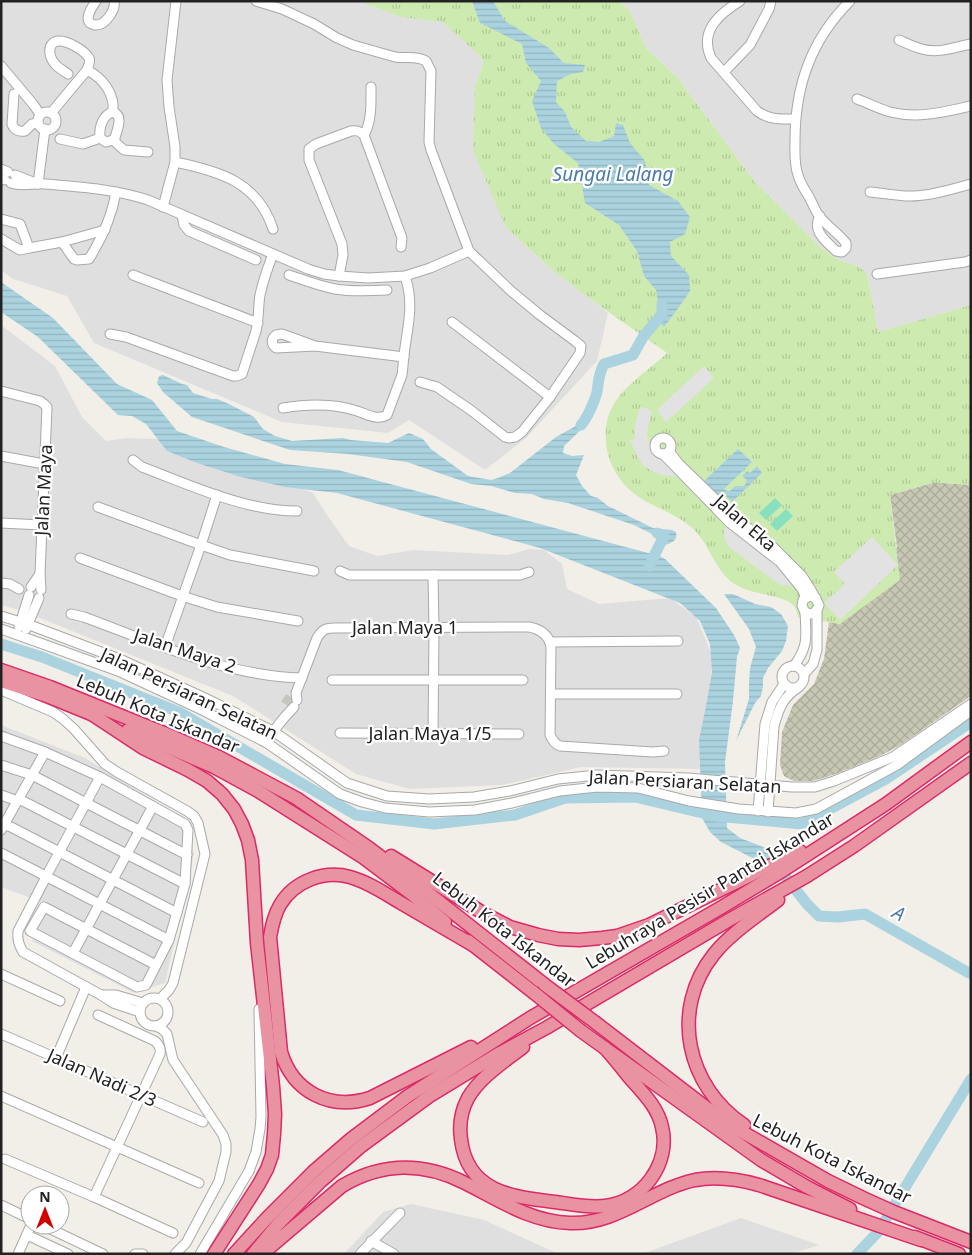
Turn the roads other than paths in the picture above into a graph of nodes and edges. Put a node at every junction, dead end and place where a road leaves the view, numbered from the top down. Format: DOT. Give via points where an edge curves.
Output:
graph roads {
  1 [pos="96,1"];
  2 [pos="114,1"];
  3 [pos="176,1"];
  4 [pos="256,1"];
  5 [pos="740,1"];
  6 [pos="771,1"];
  7 [pos="850,1"];
  8 [pos="899,40"];
  9 [pos="971,44"];
  10 [pos="1,66"];
  11 [pos="87,70"];
  12 [pos="724,72"];
  13 [pos="68,74"];
  14 [pos="371,87"];
  15 [pos="14,94"];
  16 [pos="857,99"];
  17 [pos="971,106"];
  18 [pos="113,112"];
  19 [pos="51,113"];
  20 [pos="39,118"];
  21 [pos="795,119"];
  22 [pos="45,130"];
  23 [pos="364,135"];
  24 [pos="60,138"];
  25 [pos="100,138"];
  26 [pos="114,140"];
  27 [pos="148,152"];
  28 [pos="175,162"];
  29 [pos="7,176"];
  30 [pos="38,184"];
  31 [pos="971,184"];
  32 [pos="116,192"];
  33 [pos="870,192"];
  34 [pos="163,206"];
  35 [pos="182,215"];
  36 [pos="820,216"];
  37 [pos="1,219"];
  38 [pos="273,229"];
  39 [pos="105,230"];
  40 [pos="237,238"];
  41 [pos="1,239"];
  42 [pos="62,242"];
  43 [pos="401,247"];
  44 [pos="29,248"];
  45 [pos="233,250"];
  46 [pos="469,250"];
  47 [pos="273,254"];
  48 [pos="256,260"];
  49 [pos="971,260"];
  50 [pos="308,269"];
  51 [pos="876,274"];
  52 [pos="133,275"];
  53 [pos="289,275"];
  54 [pos="338,276"];
  55 [pos="405,276"];
  56 [pos="368,278"];
  57 [pos="306,280"];
  58 [pos="387,290"];
  59 [pos="368,291"];
  60 [pos="452,322"];
  61 [pos="258,324"];
  62 [pos="110,334"];
  63 [pos="315,346"];
  64 [pos="404,357"];
  65 [pos="420,382"];
  66 [pos="1,391"];
  67 [pos="550,397"];
  68 [pos="283,408"];
  69 [pos="1,456"];
  70 [pos="133,460"];
  71 [pos="44,464"];
  72 [pos="217,495"];
  73 [pos="98,507"];
  74 [pos="297,511"];
  75 [pos="1,522"];
  76 [pos="42,525"];
  77 [pos="201,545"];
  78 [pos="80,558"];
  79 [pos="314,571"];
  80 [pos="340,571"];
  81 [pos="529,572"];
  82 [pos="40,574"];
  83 [pos="432,575"];
  84 [pos="1,583"];
  85 [pos="19,589"];
  86 [pos="182,596"];
  87 [pos="806,598"];
  88 [pos="816,598"];
  89 [pos="816,611"];
  90 [pos="805,612"];
  91 [pos="71,614"];
  92 [pos="1,616"];
  93 [pos="298,621"];
  94 [pos="24,623"];
  95 [pos="434,628"];
  96 [pos="1,629"];
  97 [pos="20,635"];
  98 [pos="678,641"];
  99 [pos="550,642"];
  100 [pos="165,647"];
  101 [pos="794,666"];
  102 [pos="1,670"];
  103 [pos="804,674"];
  104 [pos="302,678"];
  105 [pos="332,680"];
  106 [pos="523,680"];
  107 [pos="1,681"];
  108 [pos="434,681"];
  109 [pos="784,684"];
  110 [pos="799,687"];
  111 [pos="1,690"];
  112 [pos="551,694"];
  113 [pos="677,694"];
  114 [pos="971,704"];
  115 [pos="971,711"];
  116 [pos="90,713"];
  117 [pos="273,731"];
  118 [pos="340,734"];
  119 [pos="433,734"];
  120 [pos="519,734"];
  121 [pos="1,736"];
  122 [pos="971,742"];
  123 [pos="267,743"];
  124 [pos="664,751"];
  125 [pos="45,752"];
  126 [pos="971,763"];
  127 [pos="1,765"];
  128 [pos="766,765"];
  129 [pos="32,775"];
  130 [pos="100,777"];
  131 [pos="834,781"];
  132 [pos="738,782"];
  133 [pos="760,784"];
  134 [pos="770,785"];
  135 [pos="792,787"];
  136 [pos="842,794"];
  137 [pos="1,795"];
  138 [pos="296,798"];
  139 [pos="18,800"];
  140 [pos="86,803"];
  141 [pos="153,806"];
  142 [pos="758,811"];
  143 [pos="768,812"];
  144 [pos="2,826"];
  145 [pos="73,826"];
  146 [pos="846,830"];
  147 [pos="140,831"];
  148 [pos="59,852"];
  149 [pos="1,853"];
  150 [pos="127,854"];
  151 [pos="187,855"];
  152 [pos="48,874"];
  153 [pos="807,876"];
  154 [pos="113,880"];
  155 [pos="185,884"];
  156 [pos="100,904"];
  157 [pos="177,914"];
  158 [pos="86,929"];
  159 [pos="169,940"];
  160 [pos="257,942"];
  161 [pos="473,946"];
  162 [pos="73,953"];
  163 [pos="156,966"];
  164 [pos="2,976"];
  165 [pos="86,986"];
  166 [pos="101,995"];
  167 [pos="160,999"];
  168 [pos="60,1001"];
  169 [pos="143,1003"];
  170 [pos="140,1012"];
  171 [pos="98,1015"];
  172 [pos="168,1015"];
  173 [pos="530,1018"];
  174 [pos="156,1026"];
  175 [pos="546,1028"];
  176 [pos="1,1034"];
  177 [pos="605,1048"];
  178 [pos="171,1053"];
  179 [pos="56,1058"];
  180 [pos="1,1096"];
  181 [pos="141,1096"];
  182 [pos="203,1122"];
  183 [pos="117,1146"];
  184 [pos="5,1159"];
  185 [pos="828,1181"];
  186 [pos="199,1183"];
  187 [pos="94,1196"];
  188 [pos="1,1206"];
  189 [pos="400,1214"];
  190 [pos="20,1215"];
  191 [pos="173,1233"];
  192 [pos="26,1235"];
  193 [pos="63,1235"];
  194 [pos="921,1240"];
  195 [pos="371,1241"];
  196 [pos="971,1242"];
  197 [pos="175,1252"];
  198 [pos="18,1254"];
  199 [pos="68,1254"];
  200 [pos="104,1254"];
  201 [pos="135,1254"];
  202 [pos="143,1254"];
  203 [pos="200,1254"];
  204 [pos="214,1254"];
  205 [pos="234,1254"];
  206 [pos="253,1254"];
  207 [pos="262,1254"];
  208 [pos="360,1254"];
  209 [pos="394,1254"];
  210 [pos="959,1254"];
  1 -- 2 [label="street" via="88,19 95,25 109,17"];
  3 -- 28 [label="street" via="167,80"];
  4 -- 46 [label="street" via="282,9 353,45 395,57 415,57 426,61 431,71 429,142"];
  5 -- 12 [label="street" via="719,16 708,39 708,52"];
  6 -- 12 [label="street" via="750,45"];
  7 -- 21 [label="street" via="815,48 800,89"];
  8 -- 9 [label="street" via="928,50"];
  10 -- 20 [label="street" via="34,104"];
  11 -- 13 [label="street" via="90,62 83,51 62,41 54,42 50,55 54,63"];
  11 -- 18 [label="street" via="95,74 112,95"];
  11 -- 19 [label="street"];
  12 -- 21 [label="street" via="757,111 765,116"];
  14 -- 23 [label="street" via="369,127"];
  15 -- 20 [label="street" via="12,124 15,129 25,131"];
  16 -- 17 [label="street" via="901,114 933,114"];
  18 -- 25 [label="street" via="105,116"];
  18 -- 26 [label="street" via="119,119"];
  19 -- 20 [label="street" via="46,112"];
  19 -- 22 [label="street" via="55,123"];
  20 -- 22 [label="street" via="41,128"];
  21 -- 36 [label="street" via="797,174"];
  22 -- 30 [label="street"];
  23 -- 43 [label="street" via="402,238"];
  23 -- 54 [label="street" via="351,131 309,149 309,160 342,244"];
  24 -- 25 [label="street" via="83,144"];
  25 -- 26 [label="street" via="106,142"];
  26 -- 27 [label="street" via="124,150"];
  28 -- 34 [label="street"];
  28 -- 38 [label="street" via="197,166 245,187 269,216"];
  29 -- 30 [label="street" via="25,186"];
  30 -- 32 [label="street"];
  31 -- 33 [label="street" via="922,195"];
  32 -- 34 [label="street"];
  32 -- 39 [label="street"];
  34 -- 35 [label="street"];
  35 -- 40 [label="street"];
  35 -- 45 [label="street" via="186,229"];
  37 -- 44 [label="street" via="20,224"];
  39 -- 42 [label="street"];
  39 -- 42 [label="street" via="86,260 74,259"];
  40 -- 45 [label="street"];
  40 -- 47 [label="street"];
  41 -- 44 [label="street" via="20,250"];
  42 -- 44 [label="street"];
  45 -- 48 [label="street"];
  46 -- 55 [label="street"];
  46 -- 67 [label="street" via="511,291 581,346 580,353"];
  47 -- 50 [label="street"];
  47 -- 61 [label="street" via="264,278"];
  49 -- 51 [label="street"];
  50 -- 54 [label="street"];
  50 -- 57 [label="street"];
  52 -- 61 [label="street"];
  53 -- 57 [label="street"];
  54 -- 56 [label="street"];
  55 -- 56 [label="street"];
  55 -- 64 [label="street" via="411,302"];
  56 -- 59 [label="street"];
  57 -- 59 [label="street" via="336,289"];
  58 -- 59 [label="street"];
  60 -- 67 [label="street"];
  61 -- 62 [label="street" via="244,370 237,376"];
  63 -- 64 [label="street"];
  64 -- 68 [label="street" via="402,375 389,412 384,417 376,418 356,410 330,406"];
  65 -- 67 [label="street" via="437,387 509,438 522,432"];
  66 -- 71 [label="street, Jalan Maya" via="40,401 47,407"];
  69 -- 71 [label="street"];
  70 -- 72 [label="street" via="142,467"];
  71 -- 76 [label="street, Jalan Maya"];
  72 -- 74 [label="street" via="242,503"];
  72 -- 77 [label="street"];
  73 -- 77 [label="street"];
  75 -- 76 [label="street"];
  76 -- 82 [label="street, Jalan Maya"];
  77 -- 79 [label="street" via="230,555"];
  77 -- 86 [label="street"];
  78 -- 86 [label="street"];
  80 -- 83 [label="street" via="349,574"];
  81 -- 83 [label="street" via="520,575"];
  82 -- 94 [label="street" via="30,591"];
  82 -- 94 [label="street, Jalan Maya" via="40,594"];
  83 -- 95 [label="street"];
  84 -- 85 [label="street"];
  86 -- 93 [label="street" via="217,607"];
  86 -- 100 [label="street"];
  87 -- 88 [label="street"];
  87 -- 88 [label="street, Jalan Eka" via="780,562 730,523 666,452 792,565"];
  87 -- 90 [label="street" via="802,606"];
  88 -- 89 [label="street" via="819,605"];
  89 -- 90 [label="street" via="811,614"];
  89 -- 103 [label="street" via="817,650 813,664"];
  90 -- 101 [label="street" via="806,642"];
  91 -- 100 [label="street, Jalan Maya 2"];
  92 -- 94 [label="street, Jalan Persiaran Selatan"];
  94 -- 97 [label="street"];
  94 -- 117 [label="street, Jalan Persiaran Selatan" via="122,660"];
  95 -- 99 [label="street, Jalan Maya 1" via="529,627 542,632"];
  95 -- 104 [label="street, Jalan Maya 1" via="324,629 317,638"];
  95 -- 108 [label="street"];
  96 -- 97 [label="street, Jalan Persiaran Selatan"];
  97 -- 123 [label="street, Jalan Persiaran Selatan" via="118,671"];
  98 -- 99 [label="street"];
  99 -- 112 [label="street"];
  100 -- 104 [label="street, Jalan Maya 2" via="224,666"];
  101 -- 103 [label="street"];
  101 -- 109 [label="street" via="784,672"];
  102 -- 138 [label="highway, Lebuh Kota Iskandar" via="164,733 219,757"];
  103 -- 110 [label="street" via="804,682"];
  104 -- 117 [label="street, Jalan Maya 1"];
  105 -- 108 [label="street"];
  106 -- 108 [label="street"];
  107 -- 116 [label="highway, Lebuh Kota Iskandar"];
  108 -- 119 [label="street"];
  109 -- 110 [label="street" via="791,688"];
  109 -- 128 [label="street" via="765,724"];
  110 -- 128 [label="street" via="785,698 777,716"];
  111 -- 167 [label="street" via="53,712 74,729 105,764 187,811 198,823 205,854 173,983"];
  112 -- 113 [label="street"];
  112 -- 124 [label="street" via="550,736 556,744"];
  114 -- 131 [label="street, Jalan Persiaran Selatan" via="893,757"];
  115 -- 136 [label="street, Jalan Persiaran Selatan" via="897,765"];
  116 -- 160 [label="highway" via="143,748 207,781 234,810 248,840 252,860"];
  116 -- 161 [label="highway, Lebuh Kota Iskandar" via="214,767 258,791 364,858"];
  117 -- 123 [label="street, Jalan Maya 1"];
  117 -- 132 [label="street, Jalan Persiaran Selatan" via="347,783 388,796 429,800 474,797 597,774"];
  118 -- 119 [label="street, Jalan Maya 1/5"];
  119 -- 120 [label="street, Jalan Maya 1/5"];
  121 -- 125 [label="street"];
  122 -- 146 [label="highway, Lebuhraya Pesisir Pantai Iskandar"];
  123 -- 142 [label="street, Jalan Persiaran Selatan" via="340,794 385,808 429,812 475,810 560,791 598,787 638,788 689,801"];
  125 -- 129 [label="street"];
  125 -- 130 [label="street"];
  126 -- 153 [label="highway, Lebuhraya Pesisir Pantai Iskandar"];
  127 -- 129 [label="street"];
  128 -- 132 [label="street" via="753,780"];
  128 -- 133 [label="street"];
  128 -- 134 [label="street"];
  128 -- 135 [label="street" via="779,781"];
  129 -- 139 [label="street"];
  129 -- 140 [label="street"];
  130 -- 140 [label="street"];
  130 -- 141 [label="street"];
  131 -- 135 [label="street, Jalan Persiaran Selatan" via="815,787"];
  131 -- 136 [label="street"];
  132 -- 133 [label="street, Jalan Persiaran Selatan"];
  133 -- 134 [label="street, Jalan Persiaran Selatan"];
  133 -- 142 [label="street"];
  134 -- 135 [label="street, Jalan Persiaran Selatan"];
  134 -- 143 [label="street"];
  136 -- 143 [label="street, Jalan Persiaran Selatan" via="816,809 796,814"];
  137 -- 139 [label="street"];
  138 -- 146 [label="highway" via="495,920 525,932 558,939 602,938 633,932"];
  138 -- 185 [label="highway, Lebuh Kota Iskandar, bridge" via="369,848 723,1120"];
  139 -- 144 [label="street"];
  139 -- 145 [label="street"];
  140 -- 145 [label="street"];
  140 -- 147 [label="street"];
  141 -- 147 [label="street"];
  141 -- 151 [label="street" via="187,826"];
  142 -- 143 [label="street, Jalan Persiaran Selatan"];
  144 -- 148 [label="street" via="11,827"];
  145 -- 148 [label="street"];
  145 -- 150 [label="street"];
  146 -- 173 [label="highway, Lebuhraya Pesisir Pantai Iskandar" via="722,907"];
  147 -- 150 [label="street"];
  147 -- 151 [label="street"];
  148 -- 152 [label="street"];
  148 -- 154 [label="street"];
  149 -- 152 [label="street"];
  150 -- 154 [label="street"];
  150 -- 155 [label="street"];
  151 -- 155 [label="street"];
  152 -- 156 [label="street"];
  152 -- 165 [label="street" via="18,931 17,939 24,952"];
  153 -- 175 [label="highway, Lebuhraya Pesisir Pantai Iskandar"];
  153 -- 185 [label="highway" via="728,939 713,955 694,992 689,1032 697,1068 721,1105 736,1119"];
  154 -- 156 [label="street"];
  154 -- 157 [label="street"];
  155 -- 157 [label="street"];
  156 -- 158 [label="street"];
  156 -- 159 [label="street"];
  157 -- 159 [label="street"];
  158 -- 162 [label="street"];
  158 -- 162 [label="street" via="44,907 30,930"];
  158 -- 163 [label="street"];
  159 -- 163 [label="street"];
  160 -- 203 [label="street" via="261,1076 258,1141 244,1181"];
  160 -- 204 [label="highway" via="273,1086 272,1155 259,1184"];
  161 -- 173 [label="highway" via="373,886 351,878 321,876 300,884 279,905 270,937 280,1045 291,1075 320,1098 337,1102 363,1100"];
  161 -- 177 [label="highway, Lebuh Kota Iskandar, bridge"];
  162 -- 163 [label="street" via="137,987 146,985"];
  164 -- 168 [label="street"];
  165 -- 166 [label="street"];
  165 -- 179 [label="street"];
  166 -- 169 [label="street" via="116,995"];
  166 -- 170 [label="street" via="112,1003"];
  167 -- 169 [label="street" via="151,998"];
  167 -- 172 [label="street" via="167,1006"];
  169 -- 170 [label="street"];
  170 -- 174 [label="street" via="143,1021"];
  171 -- 181 [label="street" via="159,1045 160,1054"];
  172 -- 174 [label="street"];
  172 -- 178 [label="street"];
  173 -- 205 [label="highway, Lebuhraya Pesisir Pantai Iskandar" via="408,1096 351,1139 313,1172"];
  174 -- 178 [label="street" via="167,1034"];
  175 -- 177 [label="highway" via="478,1084 462,1114 461,1141 469,1165 480,1179 504,1193 545,1201 606,1206 629,1198 652,1179 663,1148 661,1122 651,1103"];
  175 -- 206 [label="highway, Lebuhraya Pesisir Pantai Iskandar" via="452,1082 360,1147 321,1181"];
  176 -- 179 [label="street, Jalan Nadi 2/3"];
  177 -- 194 [label="highway, Lebuh Kota Iskandar" via="783,1174 856,1212"];
  178 -- 197 [label="street" via="226,1144 219,1181 186,1244"];
  179 -- 181 [label="street, Jalan Nadi 2/3"];
  180 -- 183 [label="street"];
  181 -- 182 [label="street, Jalan Nadi 2/3"];
  181 -- 183 [label="street"];
  183 -- 186 [label="street"];
  183 -- 187 [label="street"];
  184 -- 187 [label="street"];
  185 -- 196 [label="highway, Lebuh Kota Iskandar" via="894,1212"];
  187 -- 191 [label="street"];
  188 -- 190 [label="street"];
  189 -- 195 [label="street"];
  192 -- 198 [label="street"];
  192 -- 199 [label="street"];
  193 -- 200 [label="street"];
  194 -- 207 [label="highway" via="739,1180 693,1181 613,1216 570,1223 538,1218 517,1210 438,1172 404,1167 369,1173 349,1182"];
  194 -- 210 [label="highway, Lebuh Kota Iskandar"];
  195 -- 208 [label="street"];
  195 -- 209 [label="street"];
  201 -- 202 [label="street"];
}
